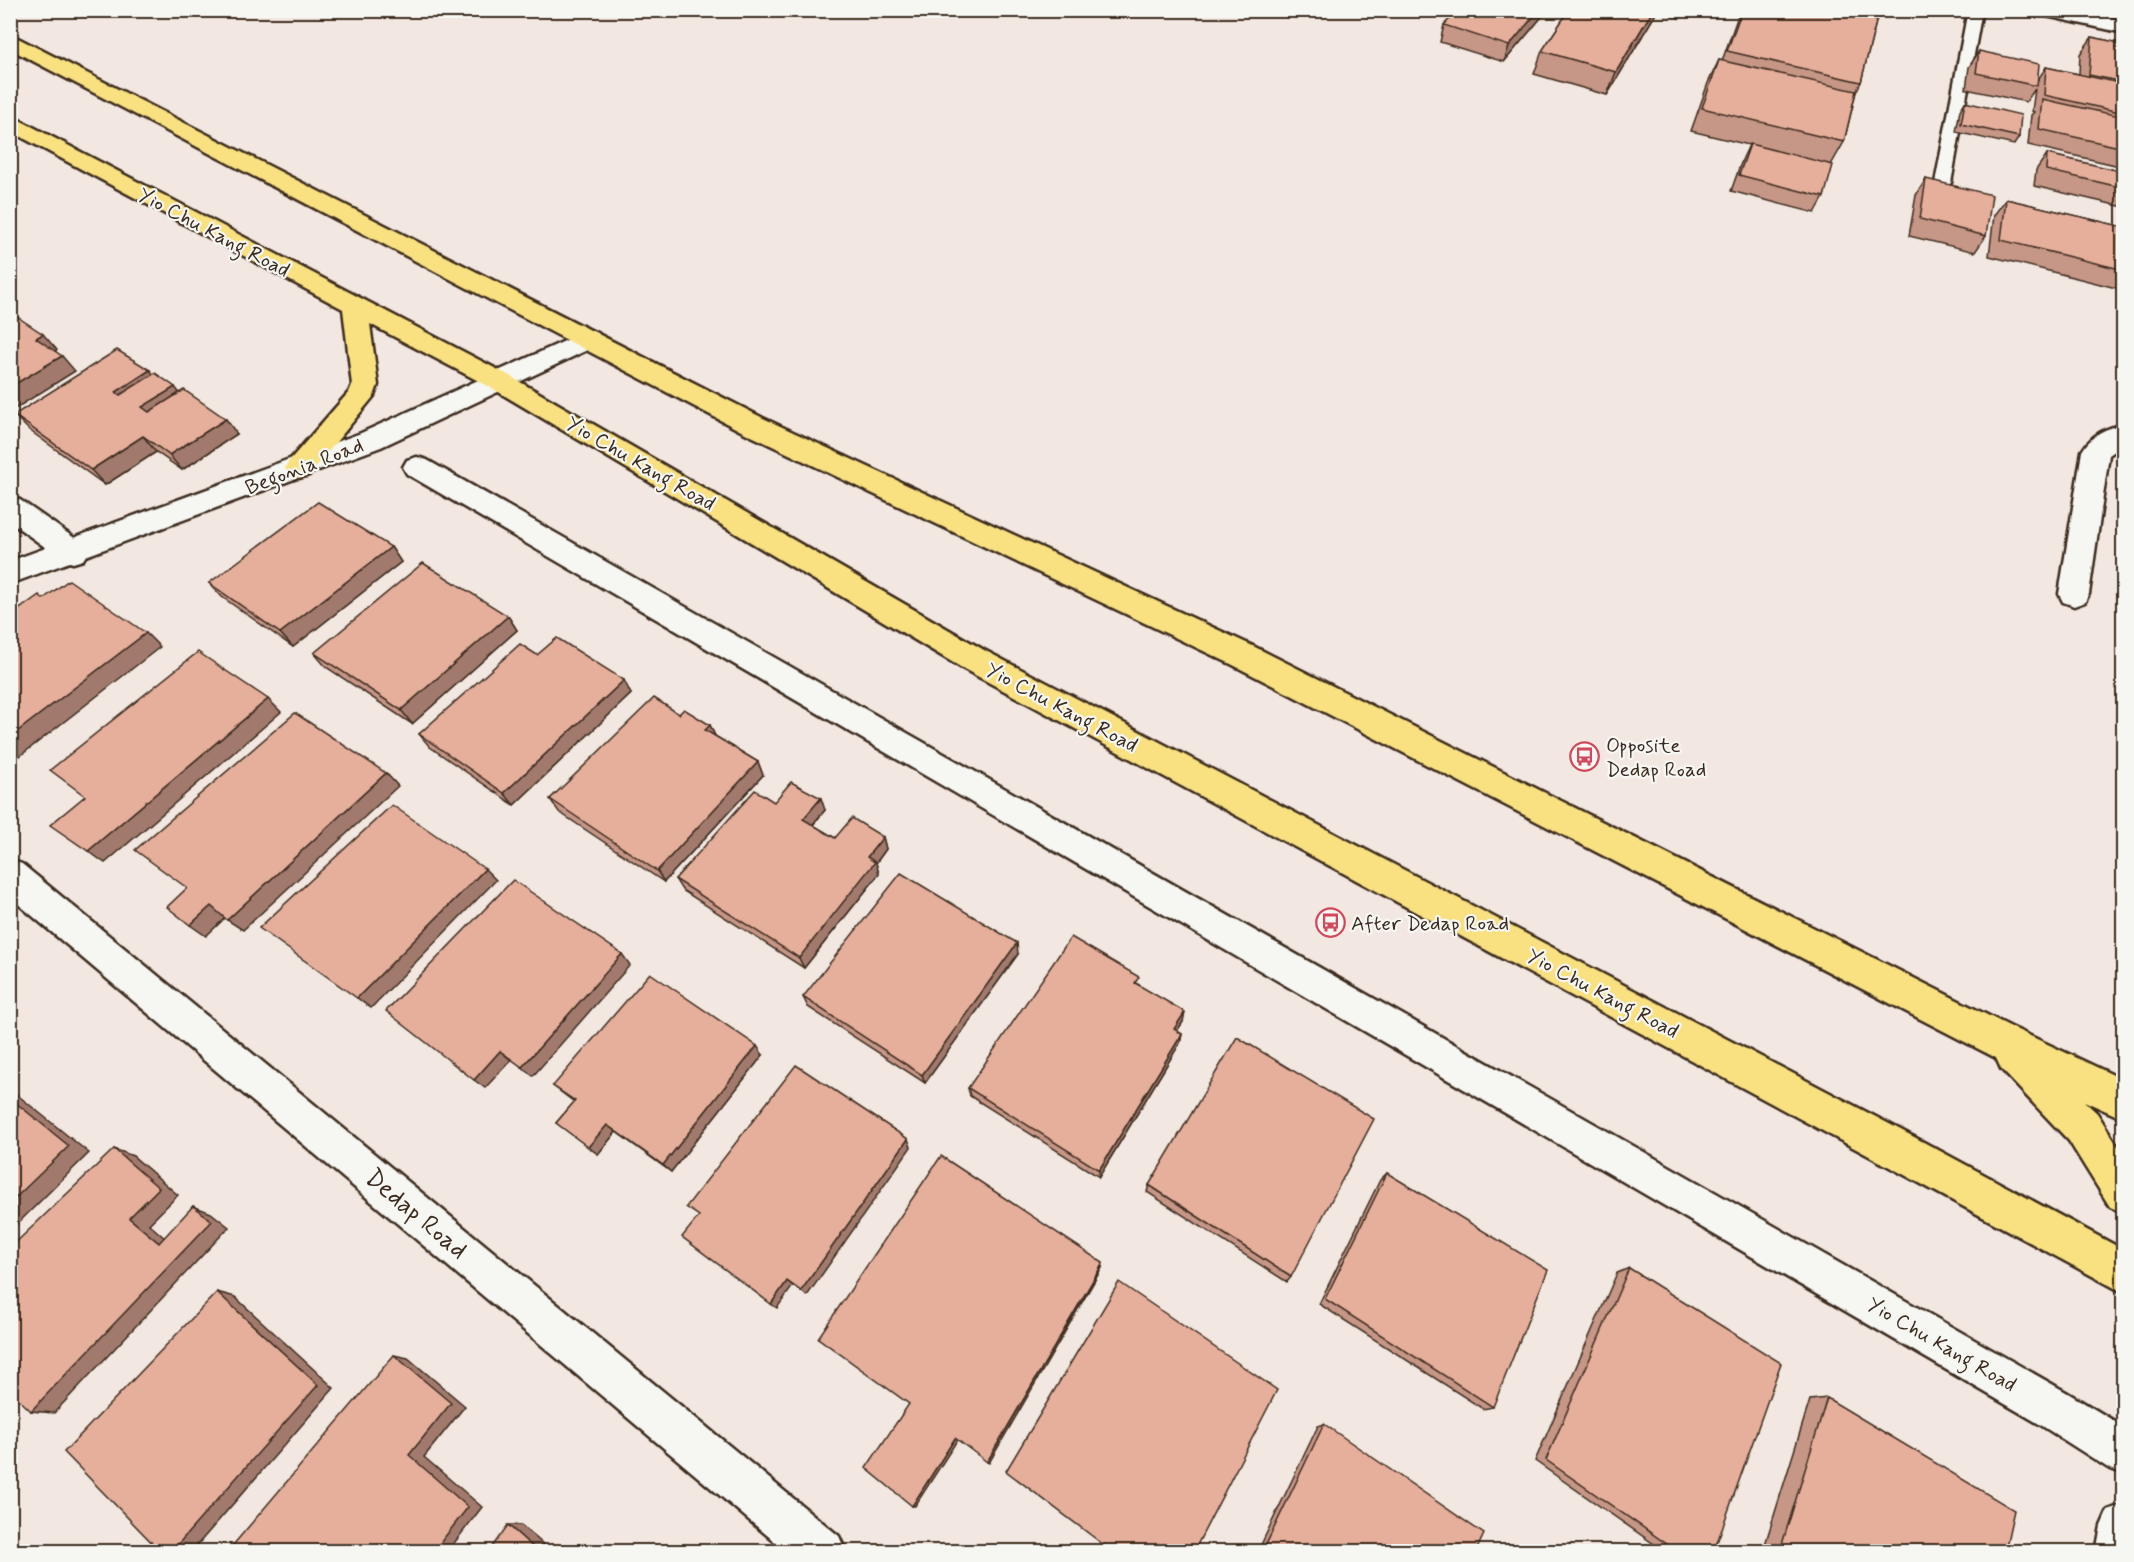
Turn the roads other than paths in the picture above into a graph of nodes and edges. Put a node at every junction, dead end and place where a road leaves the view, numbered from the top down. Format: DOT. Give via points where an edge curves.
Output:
graph roads {
  1 [pos="1975,10"];
  2 [pos="2044,10"];
  3 [pos="2124,27"];
  4 [pos="10,40"];
  5 [pos="10,122"];
  6 [pos="1943,183"];
  7 [pos="355,305"];
  8 [pos="589,339"];
  9 [pos="499,381"];
  10 [pos="2124,435"];
  11 [pos="417,467"];
  12 [pos="299,468"];
  13 [pos="10,507"];
  14 [pos="73,552"];
  15 [pos="10,573"];
  16 [pos="2074,594"];
  17 [pos="10,875"];
  18 [pos="1998,1040"];
  19 [pos="2124,1100"];
  20 [pos="2124,1193"];
  21 [pos="2124,1274"];
  22 [pos="2124,1452"];
  23 [pos="2124,1526"];
  24 [pos="823,1551"];
  25 [pos="2119,1551"];
  1 -- 6 [label="lane"];
  2 -- 3 [label="street"];
  4 -- 8 [label="main road"];
  5 -- 7 [label="main road, Yio Chu Kang Road"];
  7 -- 9 [label="main road, Yio Chu Kang Road"];
  7 -- 12 [label="main road" via="364,385 361,396"];
  8 -- 9 [label="street, Begonia Road"];
  8 -- 18 [label="main road" via="753,425 1244,656"];
  9 -- 12 [label="street, Begonia Road" via="371,440"];
  9 -- 21 [label="main road, Yio Chu Kang Road" via="973,659"];
  10 -- 16 [label="street" via="2113,436 2096,451"];
  11 -- 22 [label="street, Yio Chu Kang Road"];
  12 -- 14 [label="street, Begonia Road"];
  13 -- 14 [label="street"];
  14 -- 15 [label="street, Begonia Road"];
  17 -- 24 [label="street, Dedap Road"];
  18 -- 19 [label="main road"];
  18 -- 20 [label="main road" via="2083,1127"];
  23 -- 25 [label="street"];
}
